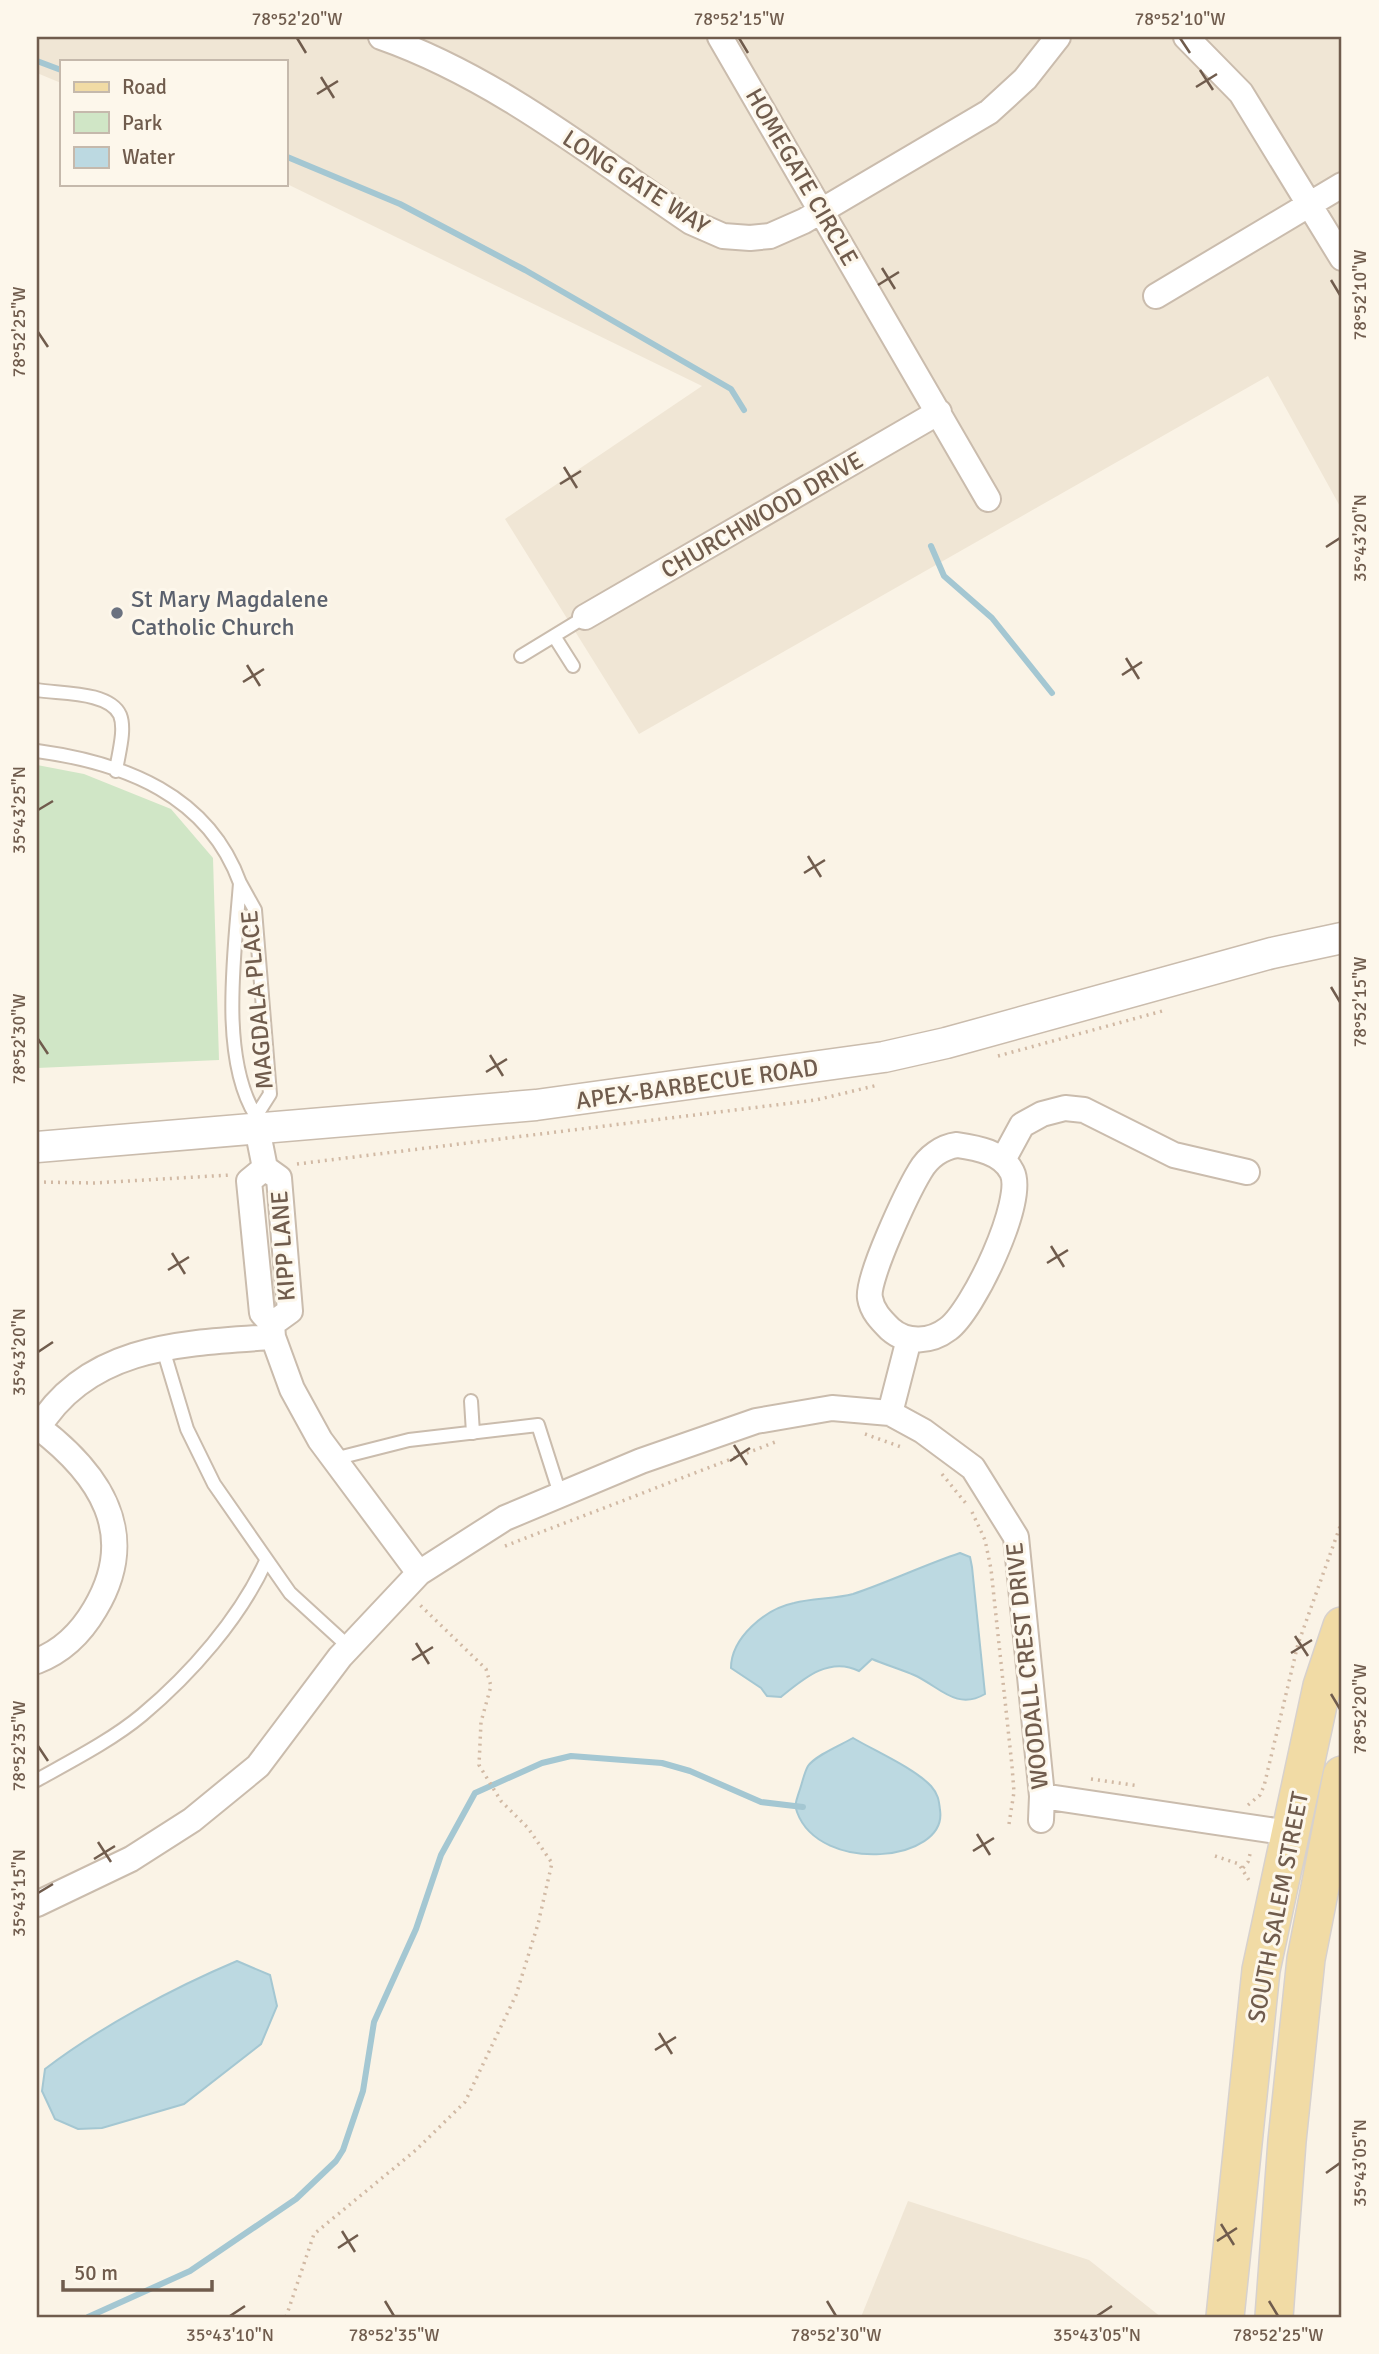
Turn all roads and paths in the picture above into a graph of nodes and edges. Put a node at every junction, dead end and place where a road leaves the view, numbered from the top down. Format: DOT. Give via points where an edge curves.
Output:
graph roads {
  1 [pos="381,37"];
  2 [pos="720,37"];
  3 [pos="1058,37"];
  4 [pos="1186,37"];
  5 [pos="1342,186"];
  6 [pos="1310,204"];
  7 [pos="822,212"];
  8 [pos="1342,258"];
  9 [pos="1156,296"];
  10 [pos="939,412"];
  11 [pos="988,499"];
  12 [pos="585,617"];
  13 [pos="554,636"];
  14 [pos="521,656"];
  15 [pos="573,666"];
  16 [pos="37,690"];
  17 [pos="37,751"];
  18 [pos="116,771"];
  19 [pos="240,883"];
  20 [pos="1342,938"];
  21 [pos="257,1122"];
  22 [pos="37,1147"];
  23 [pos="1003,1160"];
  24 [pos="1247,1172"];
  25 [pos="273,1330"];
  26 [pos="909,1339"];
  27 [pos="163,1349"];
  28 [pos="471,1401"];
  29 [pos="891,1413"];
  30 [pos="38,1429"];
  31 [pos="473,1433"];
  32 [pos="860,1433"];
  33 [pos="789,1437"];
  34 [pos="912,1451"];
  35 [pos="334,1459"];
  36 [pos="935,1468"];
  37 [pos="560,1494"];
  38 [pos="1342,1521"];
  39 [pos="500,1548"];
  40 [pos="266,1561"];
  41 [pos="419,1573"];
  42 [pos="416,1602"];
  43 [pos="1342,1626"];
  44 [pos="349,1647"];
  45 [pos="37,1661"];
  46 [pos="1342,1776"];
  47 [pos="1081,1779"];
  48 [pos="37,1780"];
  49 [pos="1142,1787"];
  50 [pos="1240,1808"];
  51 [pos="1009,1824"];
  52 [pos="1290,1833"];
  53 [pos="1248,1862"];
  54 [pos="1242,1868"];
  55 [pos="37,1904"];
  56 [pos="286,2317"];
  57 [pos="1225,2317"];
  58 [pos="1274,2317"];
  1 -- 7 [label="street, LONG GATE WAY" via="440,60 491,88 705,230 736,237 769,236"];
  2 -- 7 [label="street, HOMEGATE CIRCLE"];
  3 -- 7 [label="street, LONG GATE WAY" via="1025,79 989,112"];
  4 -- 6 [label="street" via="1241,93"];
  5 -- 6 [label="street"];
  6 -- 8 [label="street"];
  6 -- 9 [label="street"];
  7 -- 10 [label="street, HOMEGATE CIRCLE"];
  10 -- 11 [label="street, HOMEGATE CIRCLE"];
  10 -- 12 [label="street, CHURCHWOOD DRIVE"];
  12 -- 13 [label="lane"];
  13 -- 14 [label="lane"];
  13 -- 15 [label="lane"];
  16 -- 18 [label="lane" via="111,704 120,715 122,732"];
  17 -- 18 [label="lane, MAGDALA PLACE"];
  18 -- 19 [label="lane, MAGDALA PLACE" via="180,799 197,814 229,856"];
  19 -- 21 [label="lane, MAGDALA PLACE" via="231,993 244,1096"];
  19 -- 21 [label="lane, MAGDALA PLACE" via="255,910 270,1094"];
  20 -- 21 [label="street, APEX-BARBECUE ROAD" via="884,1057 418,1117"];
  21 -- 22 [label="street, APEX-BARBECUE ROAD"];
  21 -- 25 [label="street, KIPP LANE" via="265,1168 279,1178 290,1311"];
  23 -- 24 [label="street" via="1022,1125 1065,1108 1084,1110 1174,1155"];
  23 -- 26 [label="street" via="1013,1173 1015,1195 982,1278 950,1328 931,1339"];
  23 -- 26 [label="street" via="979,1148 957,1145 943,1147 920,1170 873,1272 869,1297 877,1317"];
  25 -- 27 [label="street"];
  25 -- 35 [label="street, KIPP LANE" via="292,1389"];
  26 -- 29 [label="street"];
  27 -- 30 [label="street" via="116,1361 74,1384 49,1409"];
  27 -- 40 [label="lane" via="187,1429 214,1484"];
  28 -- 31 [label="lane"];
  29 -- 37 [label="street, WOODALL CREST DRIVE" via="832,1408 756,1421"];
  29 -- 52 [label="street, WOODALL CREST DRIVE" via="973,1468 1016,1537 1042,1808"];
  30 -- 45 [label="street" via="70,1451 93,1479 106,1506 116,1549 108,1587 83,1629 54,1654"];
  31 -- 35 [label="lane" via="409,1440"];
  31 -- 37 [label="lane" via="538,1425"];
  32 -- 34 [label="path"];
  33 -- 39 [label="path"];
  35 -- 41 [label="street, KIPP LANE"];
  36 -- 51 [label="path" via="971,1510 985,1540 1012,1760"];
  37 -- 41 [label="street, WOODALL CREST DRIVE" via="505,1518"];
  38 -- 50 [label="path" via="1298,1644 1264,1786 1260,1795"];
  40 -- 44 [label="lane" via="290,1593"];
  40 -- 48 [label="lane" via="252,1592 202,1655 141,1716"];
  41 -- 44 [label="street, WOODALL CREST DRIVE"];
  42 -- 56 [label="path" via="486,1669 491,1686 481,1722 479,1765 552,1863 516,1995 465,2102 416,2150 314,2234"];
  43 -- 52 [label="main road, SOUTH SALEM STREET" via="1322,1686"];
  44 -- 55 [label="street, WOODALL CREST DRIVE" via="258,1766 192,1820 131,1859"];
  46 -- 58 [label="main road, SOUTH SALEM STREET" via="1306,1959"];
  47 -- 49 [label="path"];
  52 -- 57 [label="main road, SOUTH SALEM STREET" via="1261,1970"];
  53 -- 54 [label="path"];
}
